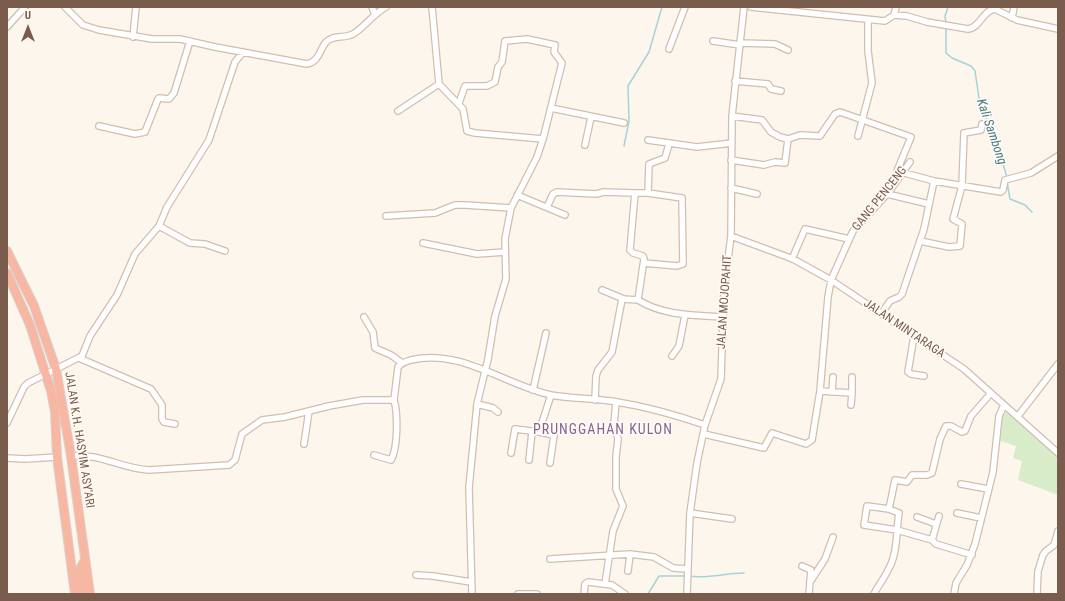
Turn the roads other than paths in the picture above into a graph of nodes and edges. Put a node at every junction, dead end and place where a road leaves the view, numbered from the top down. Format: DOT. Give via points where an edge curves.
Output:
graph roads {
  1 [pos="25,7"];
  2 [pos="65,7"];
  3 [pos="136,7"];
  4 [pos="372,7"];
  5 [pos="386,7"];
  6 [pos="432,7"];
  7 [pos="685,7"];
  8 [pos="744,7"];
  9 [pos="751,7"];
  10 [pos="896,7"];
  11 [pos="1014,7"];
  12 [pos="991,8"];
  13 [pos="375,15"];
  14 [pos="894,15"];
  15 [pos="1012,18"];
  16 [pos="868,20"];
  17 [pos="7,27"];
  18 [pos="1058,29"];
  19 [pos="133,37"];
  20 [pos="190,41"];
  21 [pos="713,41"];
  22 [pos="740,44"];
  23 [pos="669,49"];
  24 [pos="788,50"];
  25 [pos="243,52"];
  26 [pos="735,81"];
  27 [pos="439,84"];
  28 [pos="781,90"];
  29 [pos="459,103"];
  30 [pos="550,108"];
  31 [pos="398,111"];
  32 [pos="732,116"];
  33 [pos="591,118"];
  34 [pos="863,119"];
  35 [pos="624,123"];
  36 [pos="982,124"];
  37 [pos="99,126"];
  38 [pos="858,136"];
  39 [pos="543,138"];
  40 [pos="788,139"];
  41 [pos="648,140"];
  42 [pos="732,143"];
  43 [pos="669,144"];
  44 [pos="585,145"];
  45 [pos="1058,156"];
  46 [pos="731,160"];
  47 [pos="910,162"];
  48 [pos="934,181"];
  49 [pos="962,186"];
  50 [pos="730,188"];
  51 [pos="635,193"];
  52 [pos="648,193"];
  53 [pos="757,194"];
  54 [pos="887,194"];
  55 [pos="517,196"];
  56 [pos="929,204"];
  57 [pos="547,207"];
  58 [pos="511,208"];
  59 [pos="565,215"];
  60 [pos="386,216"];
  61 [pos="159,226"];
  62 [pos="730,236"];
  63 [pos="849,239"];
  64 [pos="920,241"];
  65 [pos="423,243"];
  66 [pos="7,251"];
  67 [pos="225,251"];
  68 [pos="505,252"];
  69 [pos="792,259"];
  70 [pos="644,263"];
  71 [pos="7,273"];
  72 [pos="831,280"];
  73 [pos="602,290"];
  74 [pos="624,299"];
  75 [pos="638,300"];
  76 [pos="881,314"];
  77 [pos="685,315"];
  78 [pos="723,317"];
  79 [pos="364,318"];
  80 [pos="546,333"];
  81 [pos="914,336"];
  82 [pos="672,356"];
  83 [pos="79,358"];
  84 [pos="402,363"];
  85 [pos="1058,364"];
  86 [pos="56,369"];
  87 [pos="486,370"];
  88 [pos="46,374"];
  89 [pos="924,376"];
  90 [pos="833,377"];
  91 [pos="852,377"];
  92 [pos="533,390"];
  93 [pos="820,392"];
  94 [pos="832,392"];
  95 [pos="852,393"];
  96 [pos="991,393"];
  97 [pos="551,395"];
  98 [pos="394,400"];
  99 [pos="595,400"];
  100 [pos="616,402"];
  101 [pos="477,404"];
  102 [pos="850,405"];
  103 [pos="1004,405"];
  104 [pos="309,411"];
  105 [pos="498,412"];
  106 [pos="1018,416"];
  107 [pos="7,423"];
  108 [pos="174,424"];
  109 [pos="705,426"];
  110 [pos="532,432"];
  111 [pos="539,432"];
  112 [pos="704,434"];
  113 [pos="304,444"];
  114 [pos="511,453"];
  115 [pos="1058,453"];
  116 [pos="374,455"];
  117 [pos="71,456"];
  118 [pos="57,457"];
  119 [pos="7,458"];
  120 [pos="529,460"];
  121 [pos="550,463"];
  122 [pos="960,484"];
  123 [pos="988,489"];
  124 [pos="889,509"];
  125 [pos="690,513"];
  126 [pos="957,513"];
  127 [pos="939,516"];
  128 [pos="917,517"];
  129 [pos="981,518"];
  130 [pos="732,519"];
  131 [pos="936,524"];
  132 [pos="897,530"];
  133 [pos="1058,531"];
  134 [pos="833,537"];
  135 [pos="932,540"];
  136 [pos="630,554"];
  137 [pos="609,555"];
  138 [pos="972,555"];
  139 [pos="85,560"];
  140 [pos="550,560"];
  141 [pos="802,566"];
  142 [pos="688,568"];
  143 [pos="628,571"];
  144 [pos="416,576"];
  145 [pos="471,582"];
  146 [pos="810,582"];
  147 [pos="605,584"];
  148 [pos="522,593"];
  149 [pos="75,594"];
  150 [pos="83,594"];
  151 [pos="90,594"];
  152 [pos="472,594"];
  153 [pos="537,594"];
  154 [pos="584,594"];
  155 [pos="625,594"];
  156 [pos="687,594"];
  157 [pos="809,594"];
  158 [pos="874,594"];
  159 [pos="954,594"];
  160 [pos="1037,594"];
  1 -- 17 [label="street"];
  2 -- 19 [label="street" via="83,25"];
  3 -- 19 [label="street"];
  4 -- 13 [label="street"];
  5 -- 13 [label="street"];
  6 -- 27 [label="street"];
  7 -- 23 [label="street"];
  8 -- 22 [label="street, JALAN MOJOPAHIT"];
  9 -- 16 [label="street"];
  10 -- 14 [label="street"];
  11 -- 15 [label="street"];
  12 -- 14 [label="street" via="971,29"];
  12 -- 15 [label="street"];
  13 -- 25 [label="street" via="352,34 326,42 318,57 310,63"];
  14 -- 16 [label="street" via="885,21"];
  15 -- 18 [label="street"];
  16 -- 34 [label="street" via="872,83"];
  19 -- 20 [label="street"];
  20 -- 25 [label="street"];
  20 -- 37 [label="street" via="174,93 169,99 158,99 145,132 135,134"];
  21 -- 22 [label="street"];
  22 -- 24 [label="street" via="775,44"];
  22 -- 26 [label="street, JALAN MOJOPAHIT"];
  25 -- 61 [label="street" via="235,62 209,140 164,212"];
  26 -- 28 [label="street" via="768,84 771,89"];
  26 -- 32 [label="street, JALAN MOJOPAHIT"];
  27 -- 29 [label="street"];
  27 -- 31 [label="street"];
  29 -- 30 [label="street" via="465,86 487,86 495,82 498,67 502,62 505,41 527,39 554,44 554,52 562,63"];
  29 -- 39 [label="street" via="464,113 466,129 470,132"];
  30 -- 33 [label="street"];
  30 -- 39 [label="street"];
  32 -- 40 [label="street" via="762,120 771,132"];
  32 -- 42 [label="street, JALAN MOJOPAHIT"];
  33 -- 35 [label="street"];
  33 -- 44 [label="street"];
  34 -- 38 [label="street"];
  34 -- 40 [label="street" via="838,112 820,136 800,135"];
  34 -- 48 [label="street" via="911,137 897,171"];
  36 -- 49 [label="street" via="981,130 964,133"];
  39 -- 55 [label="street" via="537,157"];
  40 -- 46 [label="street" via="785,163 764,165"];
  41 -- 43 [label="street"];
  42 -- 43 [label="street" via="705,147"];
  42 -- 46 [label="street, JALAN MOJOPAHIT"];
  43 -- 52 [label="street" via="665,158 649,164"];
  45 -- 49 [label="street" via="1031,173 1008,179 1001,192"];
  46 -- 50 [label="street, JALAN MOJOPAHIT"];
  47 -- 54 [label="street, GANG PENCENG"];
  48 -- 49 [label="street"];
  48 -- 56 [label="street"];
  49 -- 64 [label="street" via="953,219 962,224 960,246 949,247"];
  50 -- 53 [label="street"];
  50 -- 62 [label="street, JALAN MOJOPAHIT"];
  51 -- 52 [label="street"];
  51 -- 57 [label="street" via="557,192 553,194"];
  51 -- 70 [label="street" via="630,250 643,256"];
  52 -- 70 [label="street" via="682,198 683,263 678,266"];
  54 -- 56 [label="street"];
  54 -- 63 [label="street, GANG PENCENG" via="859,224"];
  55 -- 57 [label="street"];
  55 -- 58 [label="street"];
  56 -- 64 [label="street"];
  57 -- 59 [label="street"];
  58 -- 60 [label="street" via="465,205 435,213"];
  58 -- 68 [label="street"];
  61 -- 67 [label="street" via="190,243 205,244"];
  61 -- 83 [label="street" via="135,254 116,295"];
  62 -- 69 [label="street, JALAN MINTARAGA"];
  62 -- 78 [label="street, JALAN MOJOPAHIT"];
  63 -- 69 [label="street" via="806,228"];
  63 -- 72 [label="street, GANG PENCENG"];
  64 -- 76 [label="street" via="901,296 890,301"];
  65 -- 68 [label="street" via="477,254"];
  66 -- 86 [label="highway, JALAN K.H. HASYIM ASY'ARI" via="34,306"];
  68 -- 87 [label="street" via="506,279 495,316"];
  69 -- 72 [label="street, JALAN MINTARAGA"];
  70 -- 75 [label="street"];
  71 -- 88 [label="highway, JALAN K.H. HASYIM ASY'ARI" via="30,325"];
  72 -- 76 [label="street, JALAN MINTARAGA"];
  72 -- 93 [label="street, GANG PENCENG"];
  73 -- 74 [label="street"];
  74 -- 75 [label="street"];
  74 -- 99 [label="street" via="612,352 596,376"];
  75 -- 77 [label="street" via="662,311"];
  76 -- 81 [label="street, JALAN MINTARAGA"];
  77 -- 78 [label="street"];
  77 -- 82 [label="street" via="679,347"];
  78 -- 109 [label="street, JALAN MOJOPAHIT" via="721,379"];
  79 -- 84 [label="street" via="373,332 375,348"];
  80 -- 92 [label="street"];
  81 -- 89 [label="street" via="908,372"];
  81 -- 96 [label="street, JALAN MINTARAGA" via="964,369"];
  83 -- 86 [label="street"];
  83 -- 108 [label="street" via="151,389 162,405 162,419"];
  84 -- 87 [label="street" via="416,359 446,360"];
  84 -- 98 [label="street" via="398,367"];
  85 -- 106 [label="street"];
  86 -- 88 [label="street"];
  86 -- 117 [label="highway, JALAN K.H. HASYIM ASY'ARI"];
  87 -- 92 [label="street"];
  87 -- 101 [label="street"];
  88 -- 107 [label="street" via="24,387"];
  88 -- 118 [label="highway, JALAN K.H. HASYIM ASY'ARI" via="55,412"];
  90 -- 94 [label="street"];
  91 -- 95 [label="street"];
  92 -- 97 [label="street"];
  93 -- 94 [label="street"];
  93 -- 112 [label="street, GANG PENCENG" via="812,440 809,443 790,440 772,433 764,448"];
  94 -- 95 [label="street"];
  95 -- 102 [label="street"];
  96 -- 103 [label="street, JALAN MINTARAGA"];
  96 -- 124 [label="street" via="972,416 965,431 946,426 931,474 912,475 907,482 895,480"];
  97 -- 99 [label="street"];
  97 -- 111 [label="street"];
  98 -- 104 [label="street" via="363,400"];
  98 -- 116 [label="street" via="397,418 394,455 391,460"];
  99 -- 100 [label="street"];
  100 -- 109 [label="street" via="660,411"];
  100 -- 137 [label="street" via="616,489 623,506 613,531"];
  101 -- 105 [label="street"];
  101 -- 145 [label="street" via="469,488"];
  103 -- 106 [label="street, JALAN MINTARAGA"];
  103 -- 123 [label="street"];
  104 -- 113 [label="street"];
  104 -- 117 [label="street" via="262,420 250,428 242,434 235,460 229,465 150,470 137,469 102,457"];
  106 -- 115 [label="street, JALAN MINTARAGA"];
  109 -- 112 [label="street, JALAN MOJOPAHIT"];
  110 -- 111 [label="street"];
  110 -- 114 [label="street" via="514,429"];
  110 -- 120 [label="street"];
  111 -- 121 [label="street" via="554,435"];
  112 -- 125 [label="street, JALAN MOJOPAHIT"];
  117 -- 139 [label="highway, JALAN K.H. HASYIM ASY'ARI"];
  118 -- 119 [label="street"];
  118 -- 149 [label="highway, JALAN K.H. HASYIM ASY'ARI"];
  122 -- 123 [label="street"];
  123 -- 129 [label="street"];
  124 -- 132 [label="street" via="899,513"];
  124 -- 132 [label="street" via="867,505 864,524"];
  125 -- 130 [label="street"];
  125 -- 142 [label="street, JALAN MOJOPAHIT"];
  126 -- 129 [label="street"];
  127 -- 131 [label="street"];
  128 -- 131 [label="street"];
  129 -- 138 [label="street"];
  131 -- 135 [label="street"];
  132 -- 135 [label="street"];
  132 -- 158 [label="street" via="891,565"];
  133 -- 160 [label="street" via="1054,546 1046,551 1038,570"];
  134 -- 146 [label="street" via="825,559"];
  135 -- 138 [label="street" via="937,545"];
  136 -- 137 [label="street"];
  136 -- 142 [label="street" via="654,558 669,566"];
  136 -- 143 [label="street"];
  137 -- 140 [label="street"];
  137 -- 147 [label="street"];
  138 -- 159 [label="street" via="956,583"];
  139 -- 150 [label="highway" via="80,569"];
  139 -- 151 [label="highway, JALAN K.H. HASYIM ASY'ARI"];
  141 -- 146 [label="street" via="811,570"];
  142 -- 156 [label="street, JALAN MOJOPAHIT"];
  144 -- 145 [label="street"];
  145 -- 152 [label="street"];
  146 -- 157 [label="street"];
  147 -- 154 [label="street" via="586,582"];
  147 -- 155 [label="street" via="612,585"];
  148 -- 153 [label="street"];
}
